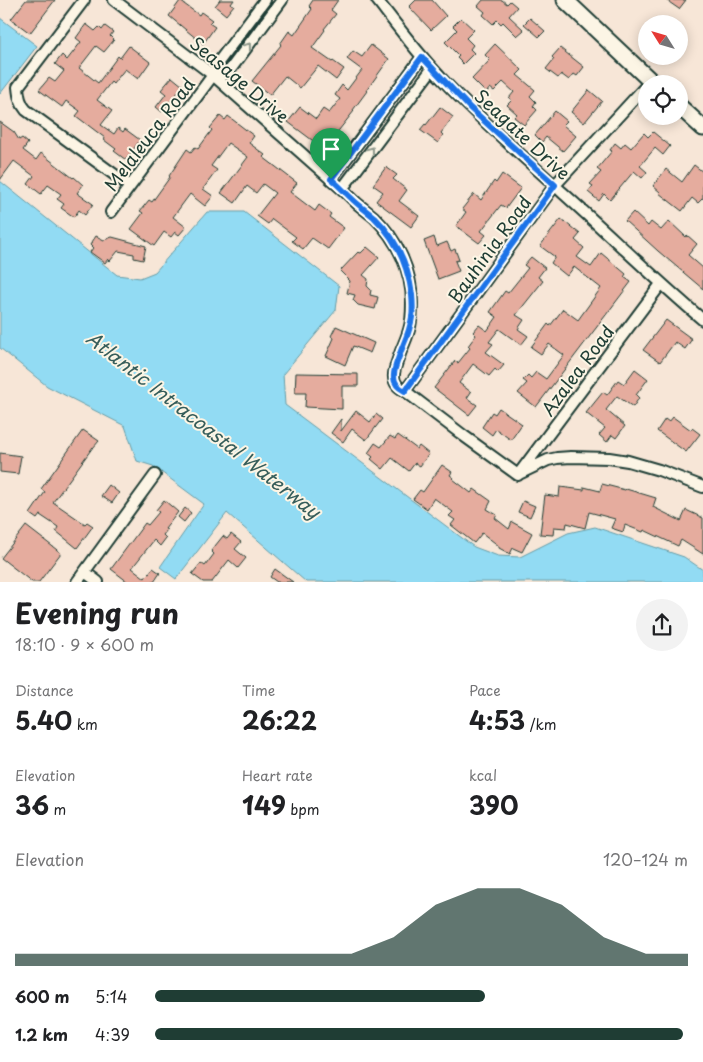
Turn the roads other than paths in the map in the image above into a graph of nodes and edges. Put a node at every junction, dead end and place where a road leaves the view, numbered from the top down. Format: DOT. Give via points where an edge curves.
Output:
graph roads {
  1 [pos="84,0"];
  2 [pos="114,0"];
  3 [pos="265,0"];
  4 [pos="282,0"];
  5 [pos="379,0"];
  6 [pos="565,0"];
  7 [pos="422,57"];
  8 [pos="432,68"];
  9 [pos="213,75"];
  10 [pos="641,75"];
  11 [pos="638,97"];
  12 [pos="688,114"];
  13 [pos="703,128"];
  14 [pos="331,179"];
  15 [pos="555,185"];
  16 [pos="130,186"];
  17 [pos="342,189"];
  18 [pos="111,212"];
  19 [pos="661,284"];
  20 [pos="703,320"];
  21 [pos="405,391"];
  22 [pos="155,475"];
  23 [pos="518,475"];
  24 [pos="703,487"];
  25 [pos="85,572"];
  26 [pos="77,582"];
  27 [pos="98,582"];
  1 -- 16 [label="street" via="18,87 19,96 26,110"];
  2 -- 9 [label="street, Seasage Drive"];
  3 -- 9 [label="street, Melaleuca Road" via="217,64"];
  9 -- 4 [label="street, Melaleuca Road, one-way" via="227,74"];
  5 -- 7 [label="street, Seagate Drive"];
  6 -- 10 [label="main road"];
  7 -- 8 [label="street, Seagate Drive"];
  7 -- 14 [label="street"];
  8 -- 15 [label="street, Seagate Drive" via="470,108"];
  17 -- 8 [label="street, one-way"];
  9 -- 14 [label="street, Seasage Drive"];
  9 -- 16 [label="street, Melaleuca Road"];
  11 -- 15 [label="street, Bauhinia Road"];
  12 -- 13 [label="main road"];
  14 -- 17 [label="street, Seasage Drive"];
  15 -- 19 [label="street, Seagate Drive"];
  15 -- 21 [label="street, Bauhinia Road"];
  16 -- 18 [label="street, Melaleuca Road"];
  17 -- 21 [label="street, Seasage Drive" via="390,235 408,274 412,320 393,376 399,389"];
  19 -- 20 [label="street, Seagate Drive"];
  19 -- 23 [label="street, Azalea Road"];
  21 -- 23 [label="street, Seasage Drive"];
  22 -- 25 [label="street"];
  23 -- 24 [label="street" via="557,458 609,458 659,470"];
  25 -- 26 [label="street"];
  25 -- 27 [label="street"];
}
